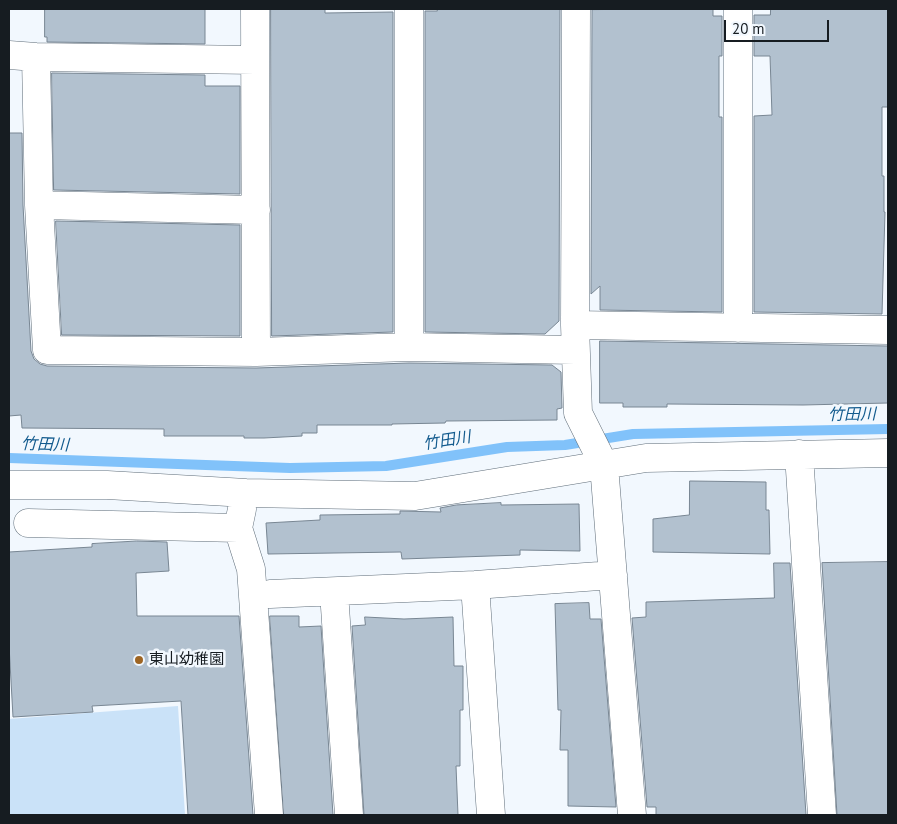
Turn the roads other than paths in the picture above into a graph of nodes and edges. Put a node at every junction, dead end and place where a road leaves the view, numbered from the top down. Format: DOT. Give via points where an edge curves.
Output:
graph roads {
  1 [pos="255,9"];
  2 [pos="408,9"];
  3 [pos="576,9"];
  4 [pos="738,9"];
  5 [pos="9,55"];
  6 [pos="36,56"];
  7 [pos="255,60"];
  8 [pos="39,205"];
  9 [pos="256,210"];
  10 [pos="738,328"];
  11 [pos="888,330"];
  12 [pos="575,337"];
  13 [pos="408,347"];
  14 [pos="256,352"];
  15 [pos="888,453"];
  16 [pos="799,454"];
  17 [pos="600,455"];
  18 [pos="9,485"];
  19 [pos="246,493"];
  20 [pos="28,522"];
  21 [pos="238,528"];
  22 [pos="613,575"];
  23 [pos="475,585"];
  24 [pos="334,592"];
  25 [pos="270,594"];
  26 [pos="269,815"];
  27 [pos="349,815"];
  28 [pos="491,815"];
  29 [pos="632,815"];
  30 [pos="822,815"];
  1 -- 7 [label="street"];
  2 -- 13 [label="street"];
  3 -- 12 [label="street"];
  4 -- 10 [label="street"];
  5 -- 6 [label="street"];
  6 -- 7 [label="street"];
  6 -- 8 [label="street"];
  7 -- 9 [label="street"];
  8 -- 9 [label="street"];
  8 -- 14 [label="street" via="47,350"];
  9 -- 14 [label="street"];
  10 -- 11 [label="street"];
  10 -- 12 [label="street"];
  12 -- 13 [label="street"];
  12 -- 17 [label="street" via="578,413"];
  13 -- 14 [label="street"];
  15 -- 16 [label="street"];
  16 -- 17 [label="street" via="646,458"];
  16 -- 30 [label="street"];
  17 -- 19 [label="street" via="415,496"];
  17 -- 22 [label="street"];
  18 -- 19 [label="street" via="107,485"];
  19 -- 21 [label="street"];
  20 -- 21 [label="street"];
  21 -- 26 [label="street" via="251,569"];
  22 -- 23 [label="street"];
  22 -- 29 [label="street"];
  23 -- 24 [label="street"];
  23 -- 28 [label="street"];
  24 -- 25 [label="street"];
  24 -- 27 [label="street"];
}
